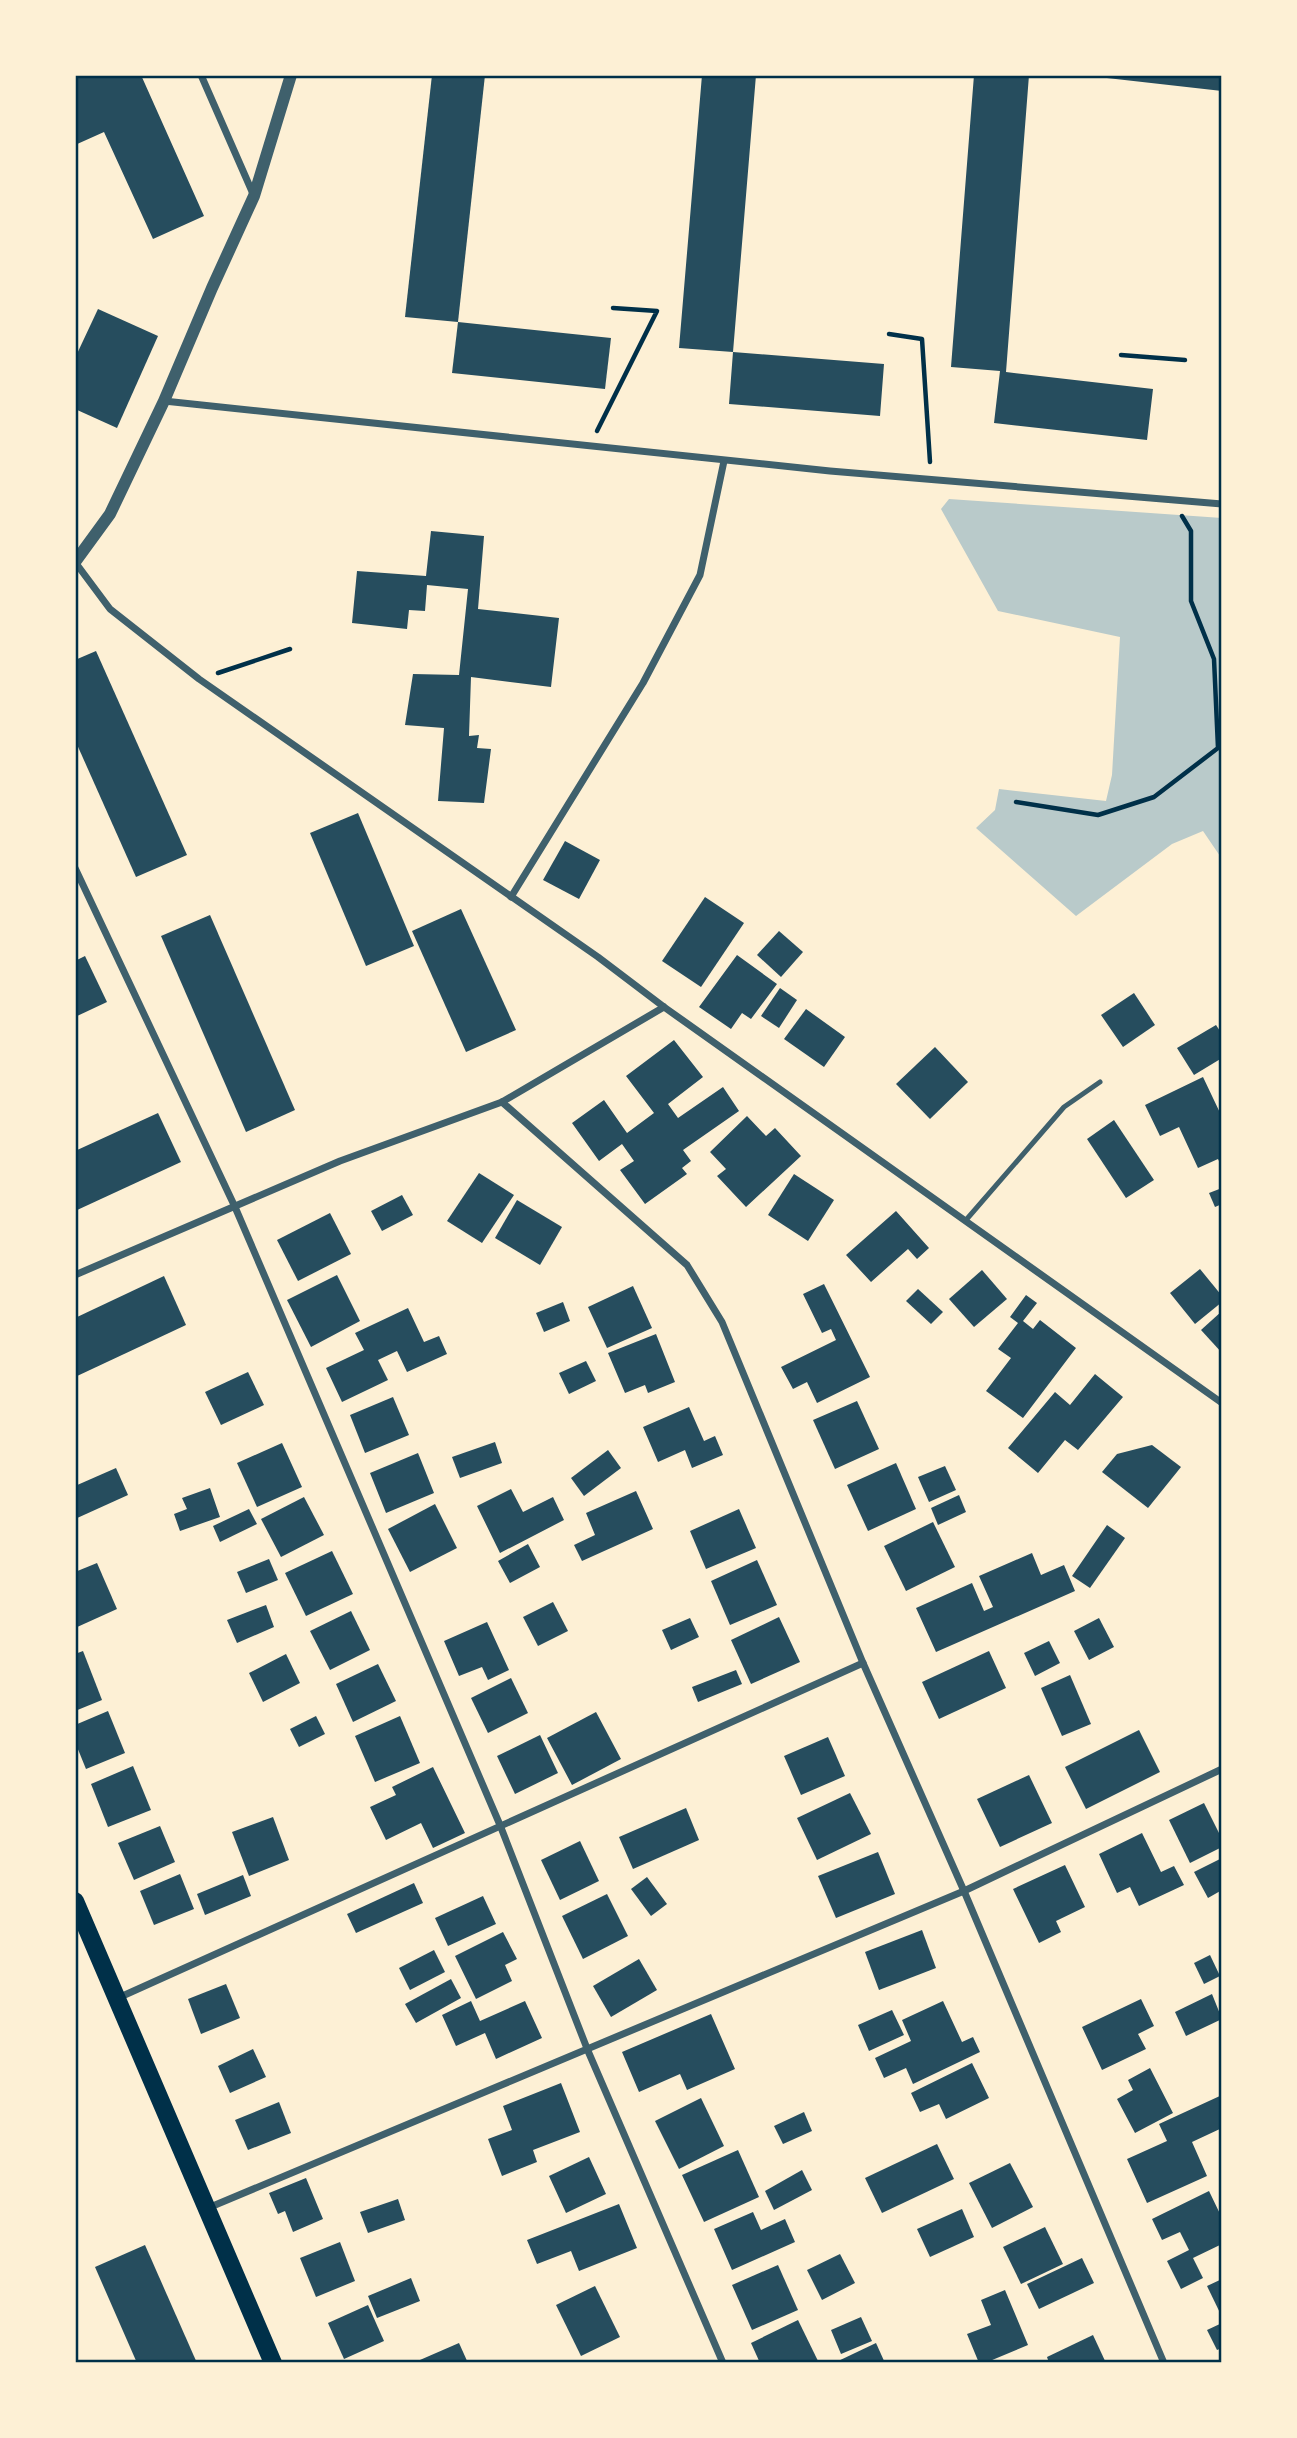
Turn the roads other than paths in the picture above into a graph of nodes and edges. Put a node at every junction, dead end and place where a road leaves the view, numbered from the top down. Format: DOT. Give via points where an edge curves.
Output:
graph roads {
  1 [pos="201,75"];
  2 [pos="291,75"];
  3 [pos="254,195"];
  4 [pos="164,401"];
  5 [pos="724,461"];
  6 [pos="1222,504"];
  7 [pos="75,562"];
  8 [pos="75,868"];
  9 [pos="511,897"];
  10 [pos="664,1007"];
  11 [pos="1100,1082"];
  12 [pos="502,1102"];
  13 [pos="235,1207"];
  14 [pos="966,1220"];
  15 [pos="75,1275"];
  16 [pos="1222,1403"];
  17 [pos="863,1663"];
  18 [pos="1222,1769"];
  19 [pos="500,1825"];
  20 [pos="964,1891"];
  21 [pos="75,1901"];
  22 [pos="117,1998"];
  23 [pos="587,2051"];
  24 [pos="205,2209"];
  25 [pos="273,2363"];
  26 [pos="723,2363"];
  27 [pos="1164,2363"];
  1 -- 3 [label="street"];
  2 -- 3 [label="street"];
  3 -- 4 [label="street"];
  4 -- 5 [label="street"];
  4 -- 7 [label="street" via="110,514"];
  5 -- 6 [label="street"];
  5 -- 9 [label="street" via="700,575 643,683"];
  7 -- 9 [label="street" via="110,609 199,679"];
  8 -- 13 [label="street"];
  9 -- 10 [label="street"];
  10 -- 12 [label="street"];
  10 -- 14 [label="street"];
  11 -- 14 [label="lane" via="1063,1107"];
  12 -- 13 [label="street" via="340,1161"];
  12 -- 17 [label="street" via="687,1265 704,1290 722,1322"];
  13 -- 15 [label="street"];
  13 -- 19 [label="street"];
  14 -- 16 [label="street"];
  17 -- 19 [label="street"];
  17 -- 20 [label="street"];
  18 -- 20 [label="street"];
  19 -- 22 [label="street"];
  19 -- 23 [label="street"];
  20 -- 23 [label="street"];
  20 -- 27 [label="street"];
  21 -- 22 [label="main road"];
  22 -- 24 [label="main road"];
  23 -- 24 [label="street"];
  23 -- 26 [label="street"];
  24 -- 25 [label="main road"];
}
